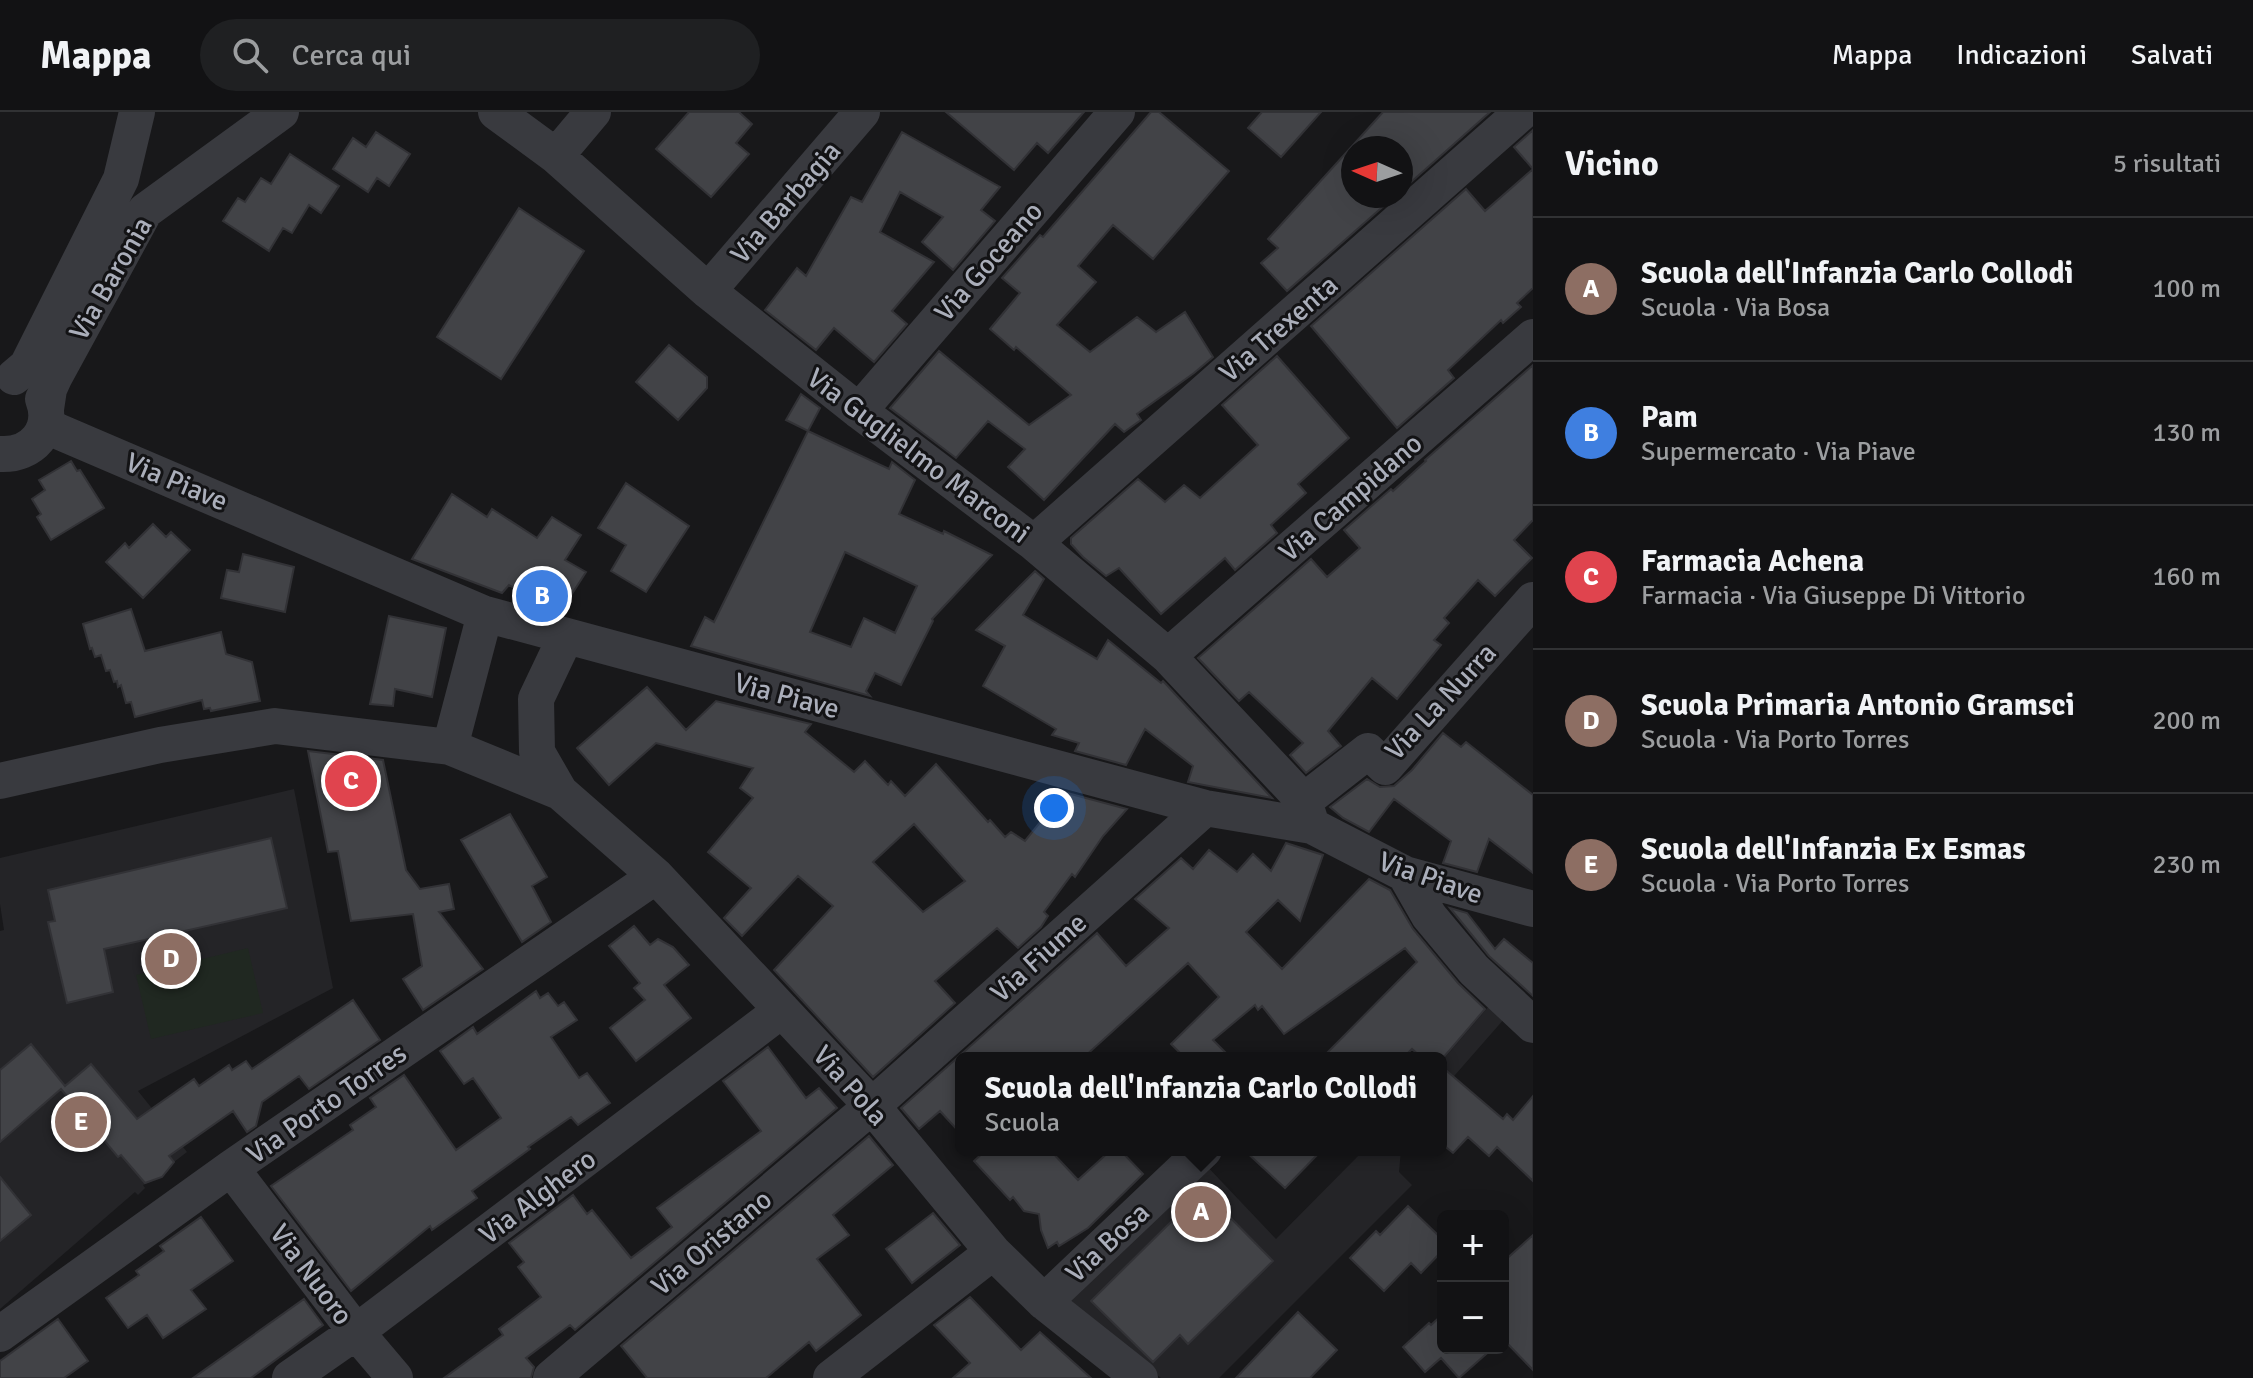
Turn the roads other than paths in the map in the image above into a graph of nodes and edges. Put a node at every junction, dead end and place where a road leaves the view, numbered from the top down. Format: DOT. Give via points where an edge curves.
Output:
graph roads {
  1 [pos="137,112"];
  2 [pos="281,112"];
  3 [pos="496,112"];
  4 [pos="593,112"];
  5 [pos="862,112"];
  6 [pos="1117,112"];
  7 [pos="1522,112"];
  8 [pos="556,156"];
  9 [pos="708,291"];
  10 [pos="1533,337"];
  11 [pos="7,377"];
  12 [pos="859,411"];
  13 [pos="30,440"];
  14 [pos="1034,543"];
  15 [pos="1533,600"];
  16 [pos="485,614"];
  17 [pos="566,636"];
  18 [pos="1168,656"];
  19 [pos="450,747"];
  20 [pos="0,781"];
  21 [pos="560,792"];
  22 [pos="1205,808"];
  23 [pos="1308,813"];
  24 [pos="1405,874"];
  25 [pos="656,876"];
  26 [pos="1533,909"];
  27 [pos="782,1010"];
  28 [pos="1533,1025"];
  29 [pos="872,1106"];
  30 [pos="1198,1156"];
  31 [pos="231,1168"];
  32 [pos="993,1252"];
  33 [pos="1044,1302"];
  34 [pos="356,1332"];
  35 [pos="0,1334"];
  36 [pos="290,1378"];
  37 [pos="395,1378"];
  38 [pos="551,1378"];
  39 [pos="831,1378"];
  40 [pos="1140,1378"];
  1 -- 11 [label="street" via="121,179 27,366"];
  2 -- 13 [label="street, Via Baronia" via="145,211 54,378"];
  3 -- 8 [label="street, Via Guglielmo Marconi"];
  4 -- 8 [label="street"];
  5 -- 9 [label="street, Via Barbagia"];
  6 -- 12 [label="street, Via Goceano"];
  7 -- 14 [label="street, Via Trexenta"];
  8 -- 9 [label="street, Via Guglielmo Marconi"];
  9 -- 12 [label="street, Via Guglielmo Marconi"];
  10 -- 18 [label="street, Via Campidano"];
  11 -- 13 [label="street" via="35,388"];
  12 -- 14 [label="street, Via Guglielmo Marconi"];
  13 -- 16 [label="street, Via Piave"];
  14 -- 18 [label="street, Via Guglielmo Marconi"];
  15 -- 23 [label="street, Via La Nurra" via="1385,767 1368,751"];
  16 -- 17 [label="street, Via Piave"];
  16 -- 19 [label="street"];
  17 -- 21 [label="street, Via Pola" via="536,699 537,752"];
  17 -- 22 [label="street, Via Piave"];
  18 -- 23 [label="street, Via Guglielmo Marconi"];
  19 -- 20 [label="street, Via Pola" via="275,726"];
  19 -- 21 [label="street, Via Pola"];
  21 -- 25 [label="street, Via Pola"];
  22 -- 23 [label="street, Via Piave"];
  22 -- 29 [label="street, Via Fiume"];
  23 -- 24 [label="street, Via Piave"];
  24 -- 26 [label="street, Via Piave"];
  24 -- 28 [label="street" via="1429,916 1474,970"];
  25 -- 27 [label="street, Via Pola"];
  25 -- 31 [label="street, Via Porto Torres"];
  27 -- 29 [label="street, Via Pola"];
  27 -- 34 [label="street, Via Alghero"];
  29 -- 32 [label="street, Via Pola"];
  29 -- 38 [label="street, Via Oristano"];
  30 -- 33 [label="street, Via Bosa"];
  31 -- 34 [label="street, Via Nuoro"];
  31 -- 35 [label="street, Via Porto Torres"];
  32 -- 33 [label="street, Via Pola"];
  32 -- 39 [label="street"];
  33 -- 40 [label="street, Via Pola"];
  34 -- 36 [label="street, Via Alghero"];
  34 -- 37 [label="street, Via Nuoro"];
}
